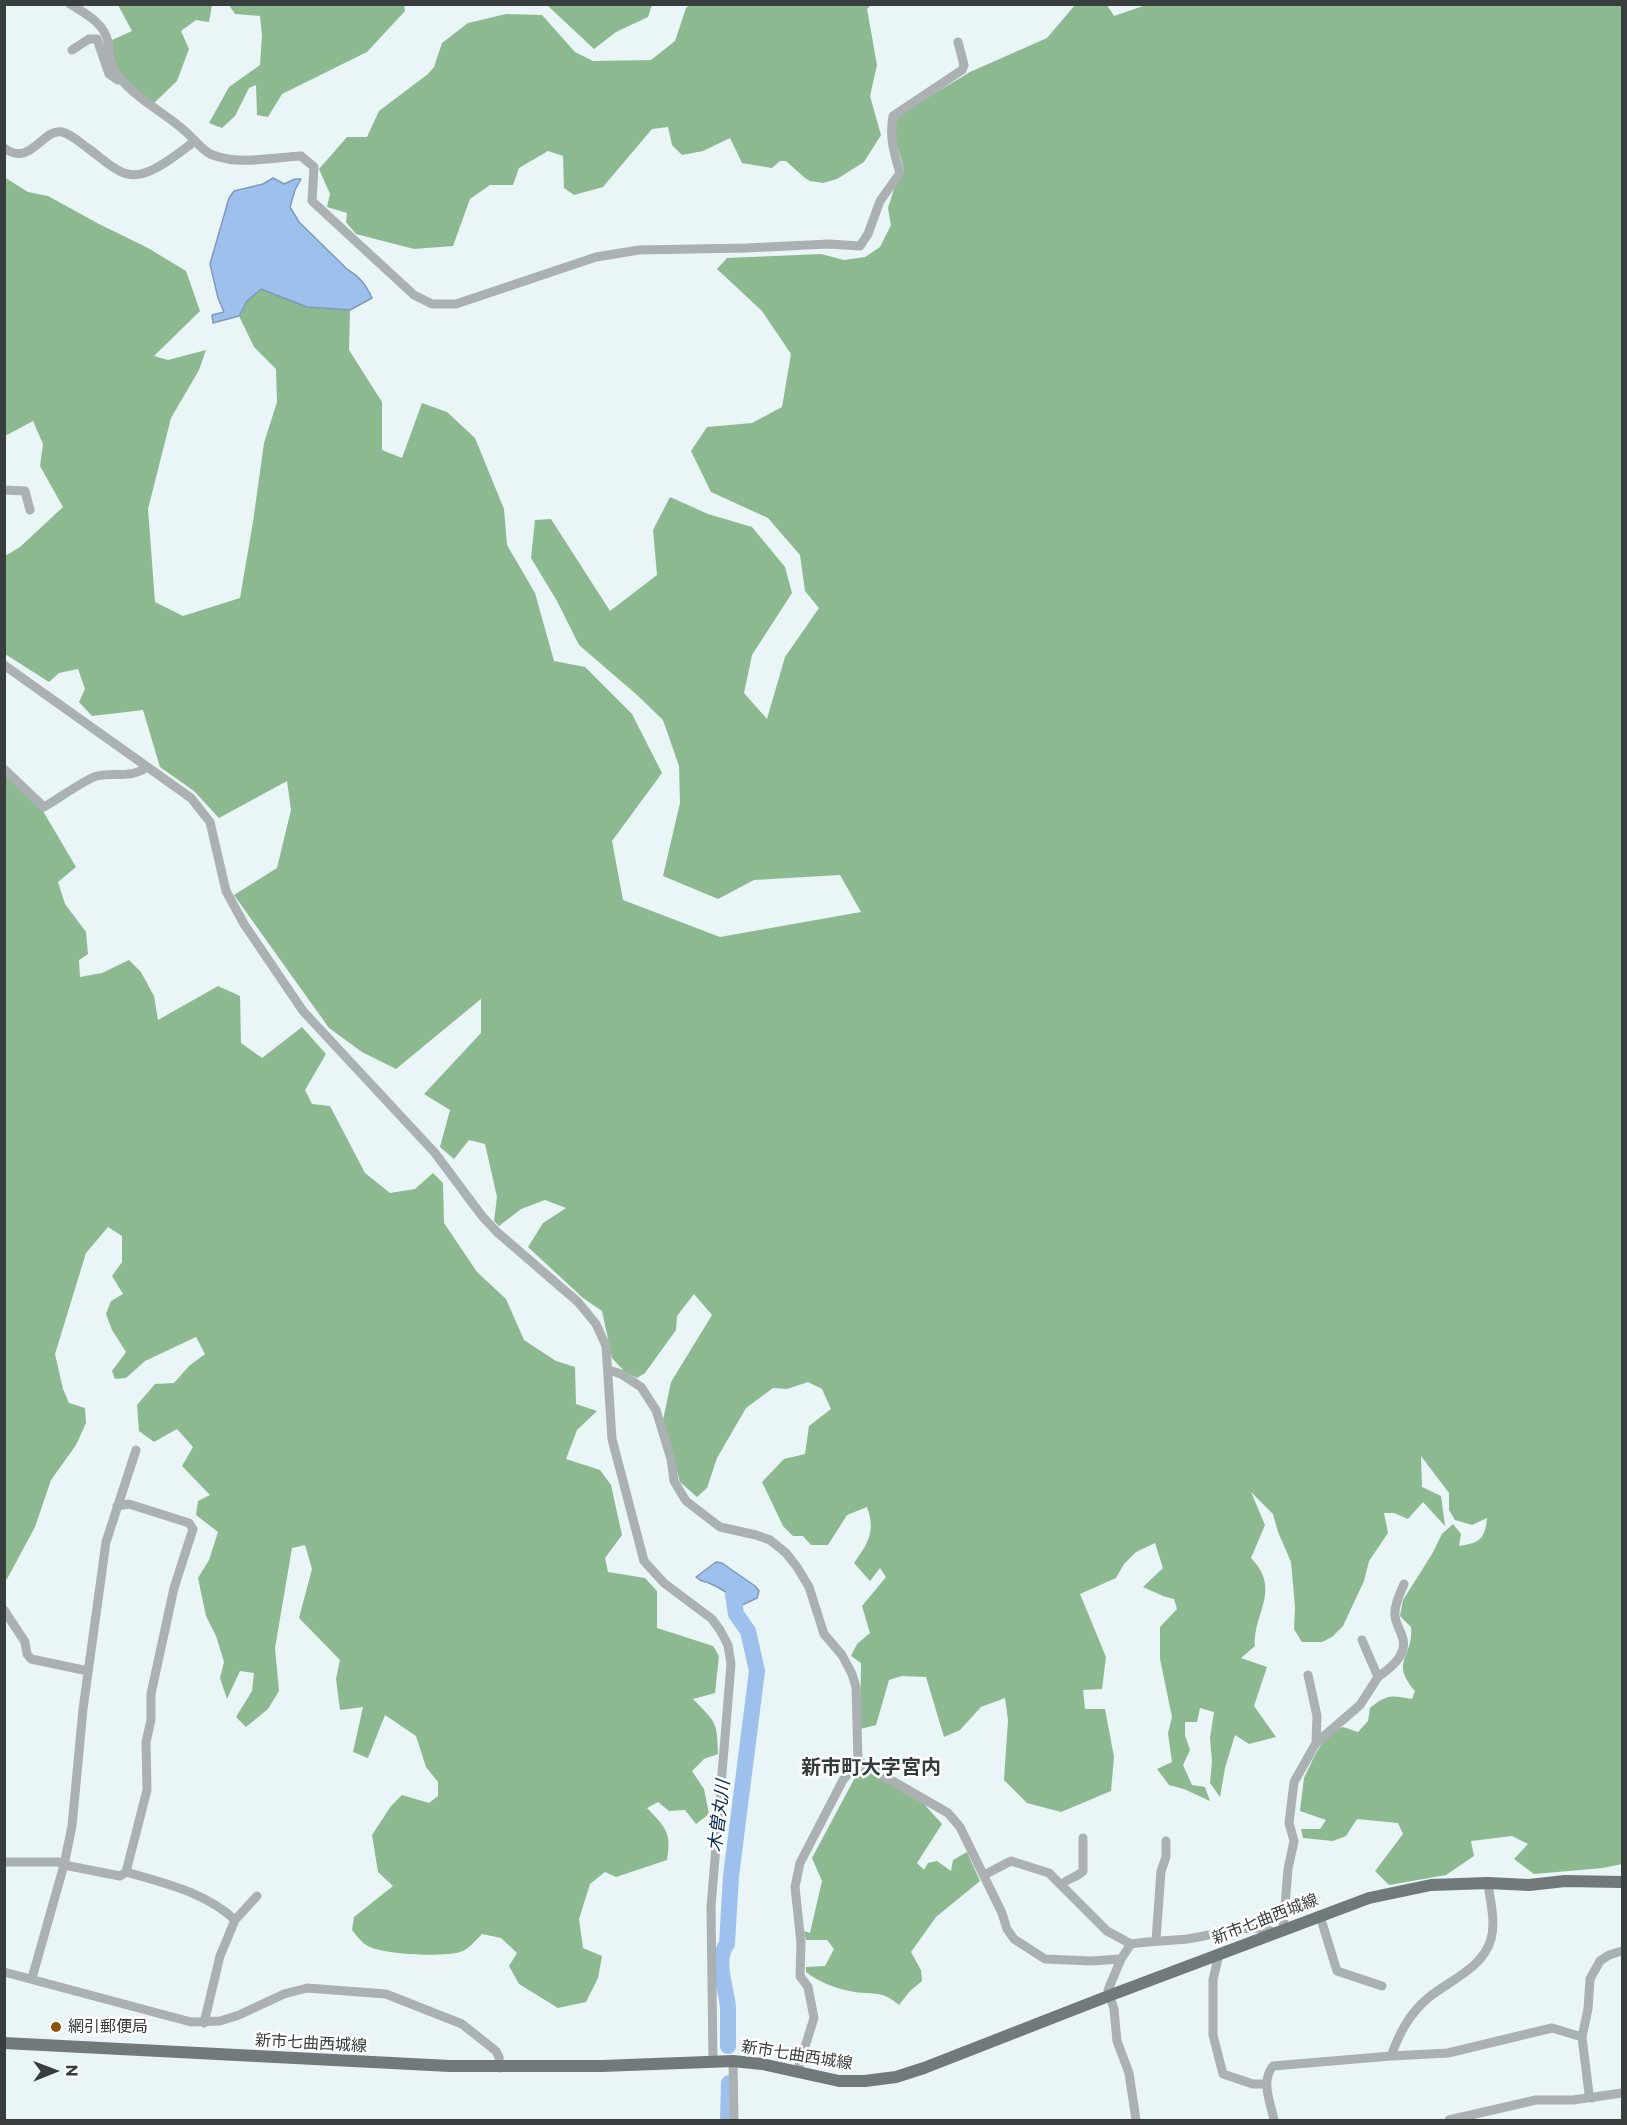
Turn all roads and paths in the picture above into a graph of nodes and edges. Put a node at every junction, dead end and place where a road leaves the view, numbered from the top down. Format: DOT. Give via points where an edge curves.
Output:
graph roads {
  1 [pos="70,4"];
  2 [pos="958,42"];
  3 [pos="72,50"];
  4 [pos="126,84"];
  5 [pos="194,142"];
  6 [pos="4,148"];
  7 [pos="4,490"];
  8 [pos="30,510"];
  9 [pos="4,664"];
  10 [pos="147,767"];
  11 [pos="4,769"];
  12 [pos="609,1370"];
  13 [pos="136,1450"];
  14 [pos="117,1506"];
  15 [pos="1404,1584"];
  16 [pos="4,1610"];
  17 [pos="1362,1640"];
  18 [pos="88,1671"];
  19 [pos="1308,1675"];
  20 [pos="1378,1677"];
  21 [pos="1316,1743"];
  22 [pos="858,1761"];
  23 [pos="1083,1838"];
  24 [pos="1166,1842"];
  25 [pos="4,1862"];
  26 [pos="64,1865"];
  27 [pos="126,1872"];
  28 [pos="984,1875"];
  29 [pos="1623,1882"];
  30 [pos="1488,1883"];
  31 [pos="1061,1885"];
  32 [pos="257,1896"];
  33 [pos="1320,1916"];
  34 [pos="235,1920"];
  35 [pos="1279,1931"];
  36 [pos="1156,1940"];
  37 [pos="1131,1944"];
  38 [pos="1623,1951"];
  39 [pos="1219,1954"];
  40 [pos="1121,1959"];
  41 [pos="4,1972"];
  42 [pos="32,1978"];
  43 [pos="1382,1986"];
  44 [pos="1111,1995"];
  45 [pos="204,2022"];
  46 [pos="1582,2037"];
  47 [pos="4,2043"];
  48 [pos="1391,2056"];
  49 [pos="733,2061"];
  50 [pos="713,2062"];
  51 [pos="500,2068"];
  52 [pos="797,2072"];
  53 [pos="1266,2084"];
  54 [pos="1623,2093"];
  55 [pos="1592,2098"];
  56 [pos="1273,2120"];
  57 [pos="734,2121"];
  58 [pos="1136,2121"];
  59 [pos="1449,2121"];
  1 -- 4 [label="street" via="103,28 109,57"];
  2 -- 5 [label="street" via="962,70 893,116 891,144 900,173 880,201 860,246 639,250 596,257 456,304 432,304 414,295 312,201 314,167 301,156 230,159 210,154"];
  3 -- 4 [label="street" via="89,39 97,39 109,74"];
  4 -- 5 [label="street"];
  5 -- 6 [label="street" via="149,172 135,175 123,173 62,132 49,133 33,150 22,153"];
  7 -- 8 [label="street" via="25,491"];
  9 -- 10 [label="street"];
  10 -- 11 [label="street" via="125,775 96,776 44,807"];
  10 -- 12 [label="street" via="191,798 210,822 226,891 303,1011 435,1153 497,1232 578,1302 596,1324 606,1346"];
  12 -- 22 [label="street" via="641,1387 656,1410 674,1481 686,1501 720,1527 770,1540 797,1567 809,1587 824,1634 852,1674 856,1687"];
  12 -- 50 [label="street" via="612,1439 644,1561 664,1583 712,1619 728,1645 731,1664 711,1907"];
  13 -- 14 [label="street"];
  14 -- 18 [label="street" via="106,1542"];
  14 -- 27 [label="street" via="129,1504 189,1523 193,1529 174,1588 151,1694 147,1790"];
  15 -- 20 [label="street" via="1395,1616 1403,1640 1401,1652 1395,1664"];
  16 -- 18 [label="street" via="31,1659"];
  17 -- 20 [label="street"];
  18 -- 26 [label="street" via="72,1826"];
  19 -- 21 [label="street" via="1317,1716"];
  20 -- 21 [label="street" via="1360,1705"];
  21 -- 35 [label="street" via="1294,1782 1289,1823 1294,1841"];
  22 -- 28 [label="street" via="948,1813 960,1827"];
  22 -- 52 [label="street" via="843,1780 800,1863 795,1887 800,1976 808,1987 814,2018"];
  23 -- 31 [label="street" via="1083,1871"];
  24 -- 36 [label="street"];
  25 -- 26 [label="street"];
  26 -- 27 [label="street" via="120,1876"];
  26 -- 42 [label="street"];
  27 -- 34 [label="street" via="197,1895"];
  28 -- 31 [label="street" via="1011,1861 1049,1873"];
  28 -- 40 [label="street" via="1014,1939 1045,1959"];
  29 -- 30 [label="main road, 新市七曲西城線"];
  30 -- 33 [label="main road, 新市七曲西城線" via="1431,1885 1369,1898"];
  30 -- 48 [label="street" via="1493,1921 1487,1949 1479,1961 1411,2015"];
  31 -- 37 [label="street" via="1107,1931"];
  32 -- 34 [label="street"];
  33 -- 35 [label="main road, 新市七曲西城線"];
  33 -- 43 [label="street" via="1337,1971"];
  34 -- 45 [label="street" via="220,1956"];
  35 -- 36 [label="street" via="1245,1929"];
  35 -- 39 [label="main road, 新市七曲西城線"];
  36 -- 37 [label="street"];
  37 -- 40 [label="street"];
  38 -- 46 [label="street" via="1599,1961 1590,1979"];
  39 -- 44 [label="main road, 新市七曲西城線"];
  39 -- 53 [label="street" via="1213,1980 1212,2035 1223,2074"];
  40 -- 44 [label="street" via="1108,1990"];
  41 -- 42 [label="street"];
  42 -- 45 [label="street" via="191,2022"];
  44 -- 52 [label="main road, 新市七曲西城線" via="896,2077 839,2081"];
  44 -- 58 [label="street" via="1117,2041 1129,2073"];
  45 -- 51 [label="street" via="239,2015 284,1994 308,1988 386,1994 462,2024 496,2051"];
  46 -- 48 [label="street" via="1552,2028 1448,2053"];
  46 -- 55 [label="street"];
  47 -- 51 [label="main road, 新市七曲西城線"];
  48 -- 53 [label="street" via="1273,2066"];
  49 -- 50 [label="main road, 新市七曲西城線"];
  49 -- 52 [label="main road, 新市七曲西城線"];
  49 -- 57 [label="street"];
  50 -- 51 [label="main road, 新市七曲西城線"];
  53 -- 56 [label="street"];
  54 -- 55 [label="street"];
  55 -- 59 [label="street" via="1536,2100"];
}
